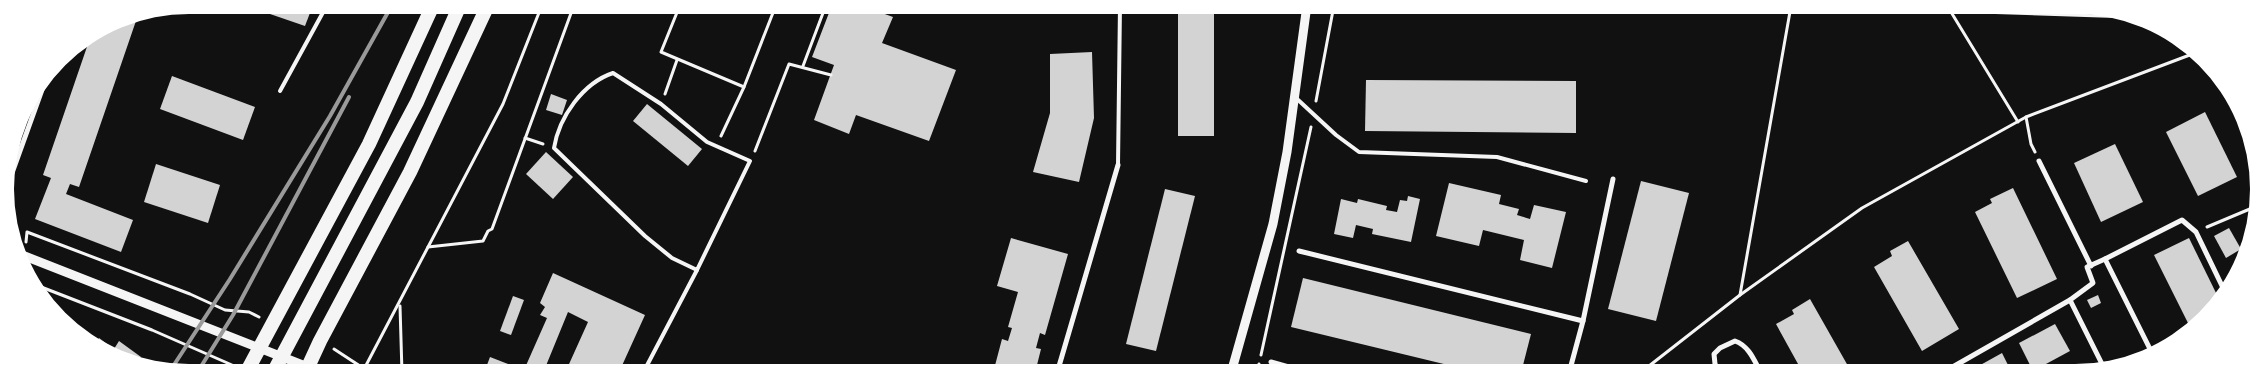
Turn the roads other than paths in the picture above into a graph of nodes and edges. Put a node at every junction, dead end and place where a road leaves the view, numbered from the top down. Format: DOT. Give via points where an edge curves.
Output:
graph roads {
  1 [pos="322,14"];
  2 [pos="429,14"];
  3 [pos="456,14"];
  4 [pos="484,14"];
  5 [pos="1120,14"];
  6 [pos="1306,14"];
  7 [pos="280,91"];
  8 [pos="41,95"];
  9 [pos="1294,96"];
  10 [pos="2040,161"];
  11 [pos="1118,165"];
  12 [pos="15,166"];
  13 [pos="1613,179"];
  14 [pos="1586,181"];
  15 [pos="1299,251"];
  16 [pos="28,257"];
  17 [pos="2104,259"];
  18 [pos="2091,266"];
  19 [pos="697,270"];
  20 [pos="2222,285"];
  21 [pos="2070,300"];
  22 [pos="1583,321"];
  23 [pos="2150,347"];
  24 [pos="259,348"];
  25 [pos="292,360"];
  26 [pos="1272,362"];
  27 [pos="2101,362"];
  28 [pos="251,364"];
  29 [pos="278,364"];
  30 [pos="290,364"];
  31 [pos="302,364"];
  32 [pos="648,364"];
  33 [pos="1060,364"];
  34 [pos="1233,364"];
  35 [pos="1279,364"];
  36 [pos="1571,364"];
  37 [pos="1715,364"];
  38 [pos="1756,364"];
  39 [pos="1958,364"];
  1 -- 7 [label="lane"];
  2 -- 24 [label="highway" via="368,144"];
  3 -- 29 [label="highway" via="417,102"];
  4 -- 25 [label="highway" via="410,172 320,341"];
  5 -- 11 [label="lane"];
  6 -- 9 [label="street"];
  8 -- 12 [label="street"];
  9 -- 14 [label="lane" via="1359,152 1496,157"];
  9 -- 34 [label="street" via="1273,224"];
  10 -- 18 [label="street"];
  11 -- 33 [label="street"];
  13 -- 22 [label="street"];
  15 -- 22 [label="street"];
  16 -- 24 [label="street"];
  17 -- 18 [label="street"];
  17 -- 20 [label="street" via="2182,220 2196,232"];
  17 -- 23 [label="street"];
  18 -- 21 [label="street" via="2087,267 2092,283"];
  19 -- 19 [label="lane" via="672,258 645,236 554,148 556,132 567,114 590,84 603,76 613,73 661,104 716,147 750,162"];
  19 -- 32 [label="lane"];
  21 -- 27 [label="street"];
  21 -- 39 [label="street"];
  22 -- 36 [label="street"];
  24 -- 25 [label="street"];
  24 -- 28 [label="highway"];
  25 -- 30 [label="highway"];
  25 -- 31 [label="street"];
  26 -- 35 [label="street"];
  37 -- 38 [label="street" via="1714,354 1735,341 1748,349"];
}
